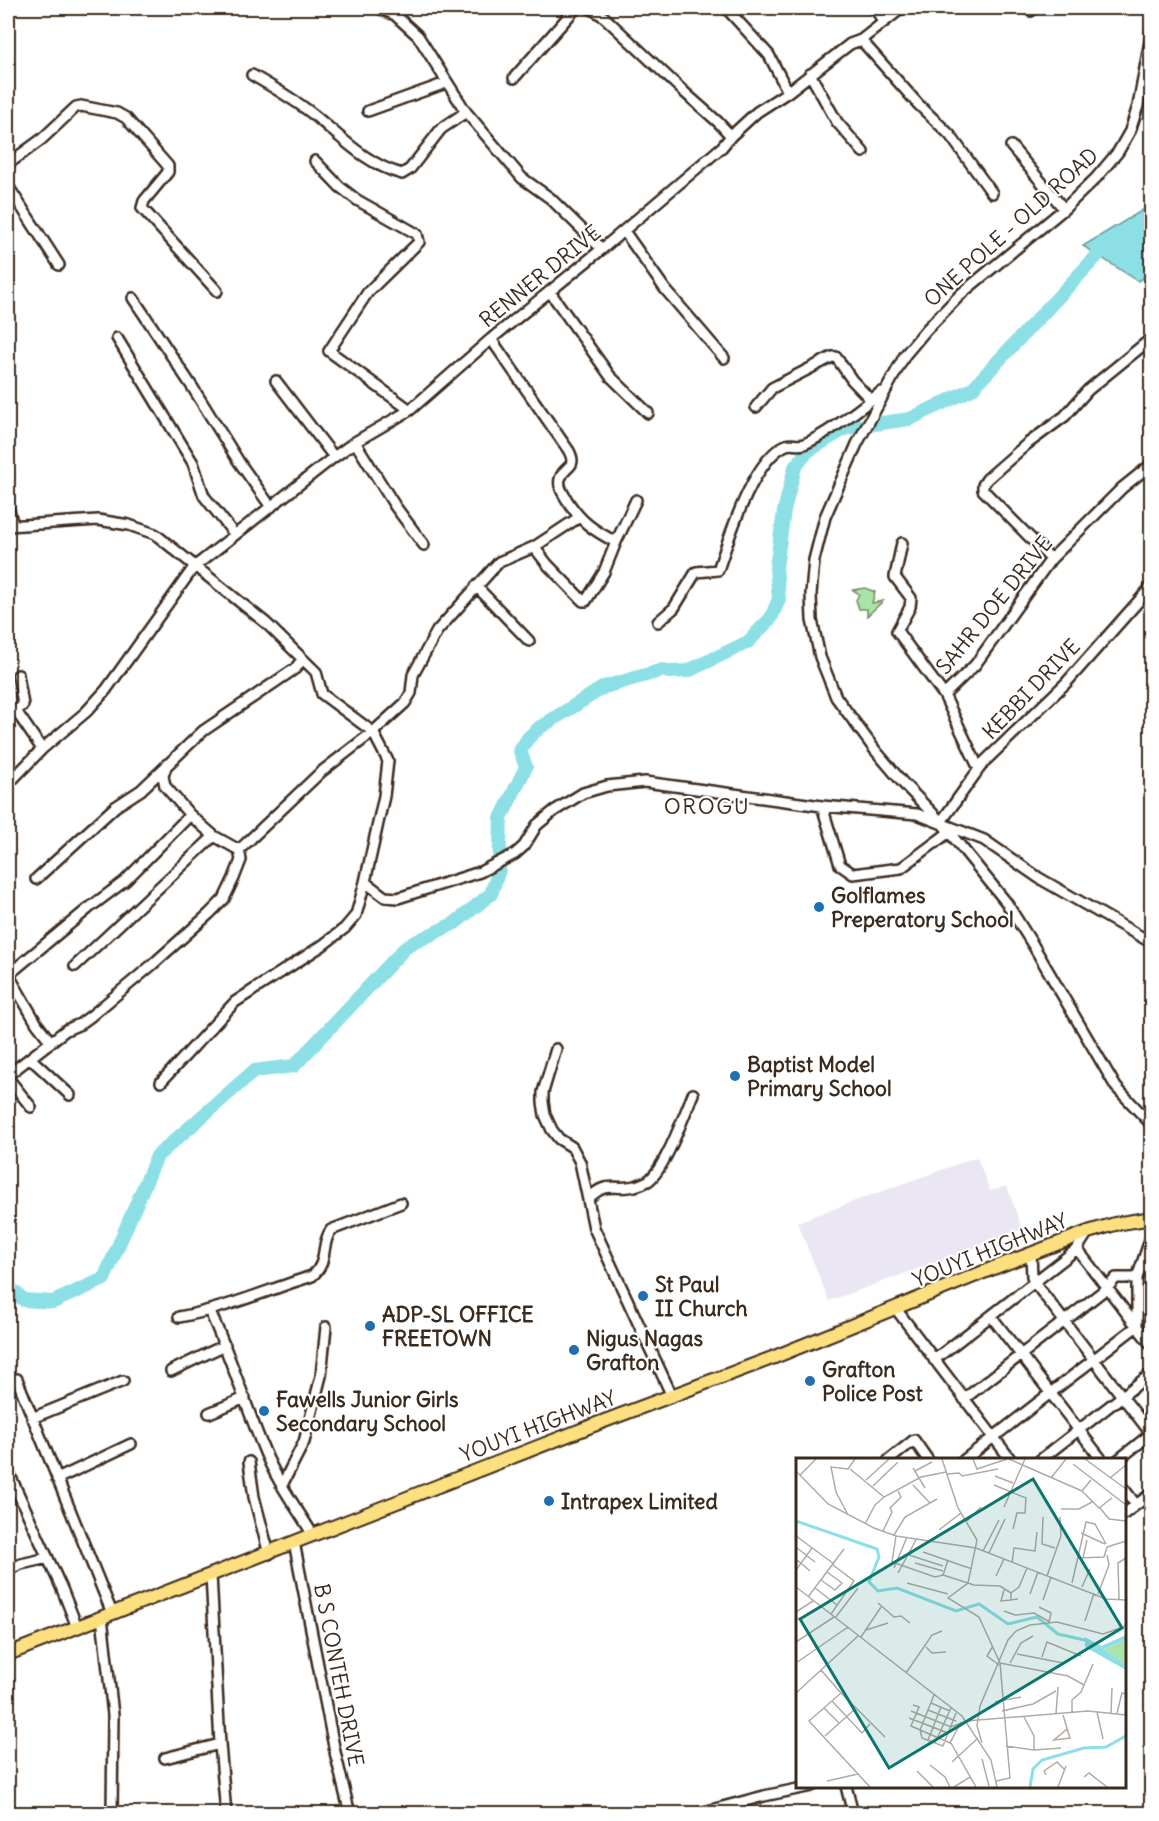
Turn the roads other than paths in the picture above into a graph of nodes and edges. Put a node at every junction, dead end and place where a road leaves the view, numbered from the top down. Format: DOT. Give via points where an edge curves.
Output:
graph roads {
  1 [pos="379,8"];
  2 [pos="576,8"];
  3 [pos="590,8"];
  4 [pos="726,8"];
  5 [pos="874,8"];
  6 [pos="902,8"];
  7 [pos="605,12"];
  8 [pos="884,21"];
  9 [pos="1152,30"];
  10 [pos="861,40"];
  11 [pos="810,74"];
  12 [pos="252,75"];
  13 [pos="514,78"];
  14 [pos="446,83"];
  15 [pos="788,92"];
  16 [pos="368,111"];
  17 [pos="466,112"];
  18 [pos="731,136"];
  19 [pos="1011,146"];
  20 [pos="863,152"];
  21 [pos="315,160"];
  22 [pos="8,164"];
  23 [pos="8,186"];
  24 [pos="992,193"];
  25 [pos="1065,209"];
  26 [pos="624,231"];
  27 [pos="603,249"];
  28 [pos="58,266"];
  29 [pos="217,291"];
  30 [pos="550,292"];
  31 [pos="133,298"];
  32 [pos="117,338"];
  33 [pos="1152,338"];
  34 [pos="491,339"];
  35 [pos="724,358"];
  36 [pos="276,381"];
  37 [pos="874,402"];
  38 [pos="756,406"];
  39 [pos="410,410"];
  40 [pos="648,413"];
  41 [pos="355,442"];
  42 [pos="334,457"];
  43 [pos="1152,465"];
  44 [pos="636,500"];
  45 [pos="8,507"];
  46 [pos="271,507"];
  47 [pos="578,518"];
  48 [pos="10,525"];
  49 [pos="235,535"];
  50 [pos="616,542"];
  51 [pos="902,543"];
  52 [pos="424,546"];
  53 [pos="534,547"];
  54 [pos="1051,559"];
  55 [pos="194,567"];
  56 [pos="1152,585"];
  57 [pos="476,586"];
  58 [pos="658,622"];
  59 [pos="529,641"];
  60 [pos="302,659"];
  61 [pos="18,675"];
  62 [pos="944,695"];
  63 [pos="373,732"];
  64 [pos="42,749"];
  65 [pos="167,764"];
  66 [pos="980,769"];
  67 [pos="8,784"];
  68 [pos="822,806"];
  69 [pos="190,815"];
  70 [pos="941,822"];
  71 [pos="948,832"];
  72 [pos="214,836"];
  73 [pos="239,850"];
  74 [pos="36,879"];
  75 [pos="365,882"];
  76 [pos="1152,943"];
  77 [pos="75,966"];
  78 [pos="8,974"];
  79 [pos="51,1042"];
  80 [pos="556,1049"];
  81 [pos="30,1058"];
  82 [pos="8,1076"];
  83 [pos="161,1082"];
  84 [pos="693,1094"];
  85 [pos="70,1095"];
  86 [pos="31,1107"];
  87 [pos="1152,1125"];
  88 [pos="588,1199"];
  89 [pos="400,1203"];
  90 [pos="1152,1218"];
  91 [pos="1088,1232"];
  92 [pos="1152,1234"];
  93 [pos="1077,1249"];
  94 [pos="1031,1254"];
  95 [pos="1146,1254"];
  96 [pos="1152,1268"];
  97 [pos="1137,1278"];
  98 [pos="1034,1282"];
  99 [pos="1107,1288"];
  100 [pos="896,1309"];
  101 [pos="210,1312"];
  102 [pos="991,1316"];
  103 [pos="179,1317"];
  104 [pos="1064,1321"];
  105 [pos="1137,1326"];
  106 [pos="326,1327"];
  107 [pos="225,1345"];
  108 [pos="1152,1346"];
  109 [pos="1021,1355"];
  110 [pos="934,1360"];
  111 [pos="1093,1360"];
  112 [pos="171,1371"];
  113 [pos="1152,1373"];
  114 [pos="17,1379"];
  115 [pos="123,1381"];
  116 [pos="1050,1393"];
  117 [pos="672,1396"];
  118 [pos="1122,1396"];
  119 [pos="245,1398"];
  120 [pos="964,1399"];
  121 [pos="209,1413"];
  122 [pos="32,1418"];
  123 [pos="1078,1429"];
  124 [pos="1151,1434"];
  125 [pos="993,1437"];
  126 [pos="131,1444"];
  127 [pos="892,1458"];
  128 [pos="927,1458"];
  129 [pos="967,1458"];
  130 [pos="1009,1458"];
  131 [pos="1042,1458"];
  132 [pos="1100,1458"];
  133 [pos="1121,1458"];
  134 [pos="249,1462"];
  135 [pos="8,1471"];
  136 [pos="57,1479"];
  137 [pos="282,1485"];
  138 [pos="1126,1491"];
  139 [pos="1152,1493"];
  140 [pos="1136,1505"];
  141 [pos="1126,1513"];
  142 [pos="313,1535"];
  143 [pos="294,1542"];
  144 [pos="268,1554"];
  145 [pos="48,1558"];
  146 [pos="8,1570"];
  147 [pos="211,1575"];
  148 [pos="107,1615"];
  149 [pos="77,1627"];
  150 [pos="8,1654"];
  151 [pos="220,1744"];
  152 [pos="165,1758"];
  153 [pos="802,1788"];
  154 [pos="846,1788"];
  155 [pos="700,1813"];
  156 [pos="112,1814"];
  157 [pos="226,1814"];
  158 [pos="350,1814"];
  159 [pos="853,1814"];
  1 -- 14 [label="street" via="395,15 418,36"];
  2 -- 13 [label="street"];
  3 -- 7 [label="street"];
  4 -- 15 [label="street" via="769,55"];
  5 -- 8 [label="street"];
  6 -- 8 [label="street, RENNER DRIVE"];
  7 -- 18 [label="street"];
  8 -- 10 [label="street, RENNER DRIVE"];
  9 -- 25 [label="street, ONE POLE - OLD ROAD" via="1130,131 1104,170"];
  10 -- 11 [label="street, RENNER DRIVE"];
  10 -- 24 [label="street" via="950,135"];
  11 -- 15 [label="street, RENNER DRIVE"];
  11 -- 20 [label="street" via="837,122"];
  12 -- 17 [label="street" via="312,114 358,152 402,174 441,129"];
  14 -- 16 [label="street"];
  14 -- 17 [label="street"];
  15 -- 18 [label="street, RENNER DRIVE" via="757,112"];
  17 -- 27 [label="street" via="522,178 550,198"];
  18 -- 26 [label="street, RENNER DRIVE"];
  19 -- 25 [label="street"];
  21 -- 39 [label="street" via="357,200 417,234 419,242 368,292 329,351"];
  22 -- 29 [label="street" via="76,107 126,118 168,166 168,172 142,208"];
  23 -- 28 [label="street"];
  25 -- 37 [label="street, ONE POLE - OLD ROAD" via="962,293 905,355"];
  26 -- 27 [label="street, RENNER DRIVE"];
  26 -- 35 [label="street" via="665,289"];
  27 -- 30 [label="street, RENNER DRIVE"];
  30 -- 34 [label="street, RENNER DRIVE"];
  30 -- 40 [label="street" via="610,376"];
  31 -- 46 [label="street"];
  32 -- 49 [label="street" via="193,463 204,496"];
  33 -- 54 [label="street" via="983,485 983,490"];
  34 -- 39 [label="street, RENNER DRIVE"];
  34 -- 47 [label="street" via="573,458 559,484"];
  36 -- 42 [label="street"];
  37 -- 38 [label="street" via="832,357 772,388"];
  37 -- 58 [label="street" via="802,445 786,445 773,455 758,473 718,570 696,572 674,609"];
  37 -- 70 [label="street, ONE POLE - OLD ROAD" via="825,517 814,560 812,620 820,657 836,697 896,775"];
  39 -- 41 [label="street, RENNER DRIVE"];
  41 -- 42 [label="street, RENNER DRIVE"];
  41 -- 52 [label="street"];
  42 -- 46 [label="street, RENNER DRIVE"];
  43 -- 54 [label="street, SAHR DOE DRIVE" via="1122,488"];
  44 -- 50 [label="street"];
  45 -- 48 [label="street"];
  46 -- 49 [label="street, RENNER DRIVE"];
  47 -- 50 [label="street"];
  47 -- 53 [label="street"];
  48 -- 55 [label="street" via="99,520 129,525 154,534"];
  49 -- 55 [label="street, RENNER DRIVE"];
  50 -- 53 [label="street" via="586,601"];
  51 -- 62 [label="street, SAHR DOE DRIVE" via="894,577 911,598 897,631"];
  53 -- 57 [label="street" via="499,562"];
  54 -- 62 [label="street, SAHR DOE DRIVE" via="975,665"];
  55 -- 60 [label="street" via="266,623"];
  55 -- 64 [label="street, RENNER DRIVE" via="106,690"];
  56 -- 66 [label="street, KEBBI DRIVE" via="1066,683"];
  57 -- 59 [label="street"];
  57 -- 63 [label="street" via="437,631 413,675 411,693 405,703"];
  60 -- 63 [label="street" via="316,672 322,694"];
  60 -- 65 [label="street" via="296,668 203,731"];
  61 -- 64 [label="street" via="23,705 16,711"];
  62 -- 66 [label="street, SAHR DOE DRIVE"];
  63 -- 73 [label="street" via="321,772"];
  63 -- 75 [label="street" via="388,761"];
  64 -- 67 [label="street, RENNER DRIVE"];
  65 -- 69 [label="street" via="165,786"];
  65 -- 74 [label="street"];
  66 -- 70 [label="street, KEBBI DRIVE"];
  68 -- 70 [label="street" via="917,814"];
  68 -- 71 [label="street" via="840,865 854,874 901,868"];
  68 -- 75 [label="street" via="645,782 607,786 583,793 554,811 537,825 524,846 480,872 398,898 386,897"];
  69 -- 72 [label="street"];
  69 -- 78 [label="street" via="125,881"];
  70 -- 71 [label="street"];
  70 -- 76 [label="street" via="984,840 1039,878"];
  71 -- 87 [label="street" via="1006,902 1116,1087"];
  72 -- 73 [label="street"];
  72 -- 77 [label="street"];
  73 -- 79 [label="street" via="241,860 224,899 91,1016"];
  75 -- 83 [label="street" via="356,915 345,928 235,1002"];
  78 -- 79 [label="street"];
  79 -- 81 [label="street"];
  80 -- 88 [label="street" via="545,1084 545,1114 552,1130 572,1148 580,1162"];
  81 -- 82 [label="street"];
  81 -- 85 [label="street"];
  82 -- 86 [label="street"];
  84 -- 88 [label="street" via="673,1140 647,1182 603,1187"];
  88 -- 117 [label="street" via="594,1228"];
  89 -- 101 [label="street" via="331,1230 324,1258 312,1276"];
  90 -- 91 [label="main road, YOUYI HIGHWAY"];
  91 -- 93 [label="street"];
  91 -- 94 [label="main road, YOUYI HIGHWAY"];
  92 -- 95 [label="street"];
  93 -- 98 [label="street"];
  93 -- 99 [label="street"];
  94 -- 98 [label="street"];
  94 -- 100 [label="main road, YOUYI HIGHWAY"];
  95 -- 96 [label="street"];
  95 -- 97 [label="street"];
  97 -- 99 [label="street" via="1116,1278"];
  97 -- 105 [label="street"];
  98 -- 102 [label="street"];
  98 -- 104 [label="street"];
  99 -- 104 [label="street"];
  99 -- 105 [label="street"];
  100 -- 110 [label="street"];
  100 -- 117 [label="main road, YOUYI HIGHWAY"];
  101 -- 103 [label="street"];
  101 -- 107 [label="street"];
  102 -- 109 [label="street"];
  102 -- 110 [label="street"];
  104 -- 109 [label="street"];
  104 -- 111 [label="street"];
  105 -- 108 [label="street"];
  105 -- 111 [label="street"];
  106 -- 137 [label="street" via="321,1376 304,1442"];
  107 -- 112 [label="street"];
  107 -- 119 [label="street"];
  109 -- 116 [label="street"];
  109 -- 120 [label="street"];
  110 -- 120 [label="street"];
  111 -- 116 [label="street"];
  111 -- 118 [label="street"];
  113 -- 118 [label="street"];
  114 -- 122 [label="street"];
  115 -- 122 [label="street"];
  116 -- 123 [label="street"];
  116 -- 125 [label="street"];
  117 -- 142 [label="main road, YOUYI HIGHWAY"];
  118 -- 123 [label="street"];
  118 -- 124 [label="street"];
  119 -- 121 [label="street"];
  119 -- 137 [label="street" via="264,1451"];
  120 -- 125 [label="street"];
  122 -- 136 [label="street"];
  123 -- 131 [label="street"];
  123 -- 132 [label="street"];
  124 -- 133 [label="street"];
  125 -- 129 [label="street"];
  125 -- 130 [label="street"];
  126 -- 136 [label="street"];
  127 -- 128 [label="street" via="914,1440"];
  134 -- 144 [label="street"];
  135 -- 145 [label="street"];
  136 -- 148 [label="street"];
  137 -- 142 [label="street"];
  138 -- 140 [label="street"];
  139 -- 140 [label="street"];
  140 -- 141 [label="street"];
  142 -- 143 [label="main road, YOUYI HIGHWAY"];
  143 -- 144 [label="main road, YOUYI HIGHWAY"];
  143 -- 158 [label="street, B S CONTEH DRIVE"];
  144 -- 147 [label="main road, YOUYI HIGHWAY"];
  145 -- 146 [label="street"];
  145 -- 149 [label="street"];
  147 -- 148 [label="main road, YOUYI HIGHWAY"];
  147 -- 151 [label="street"];
  148 -- 149 [label="main road, YOUYI HIGHWAY"];
  148 -- 156 [label="street" via="113,1715"];
  149 -- 150 [label="main road, YOUYI HIGHWAY"];
  151 -- 152 [label="street"];
  151 -- 157 [label="street"];
  153 -- 155 [label="street"];
  154 -- 159 [label="street"];
}
